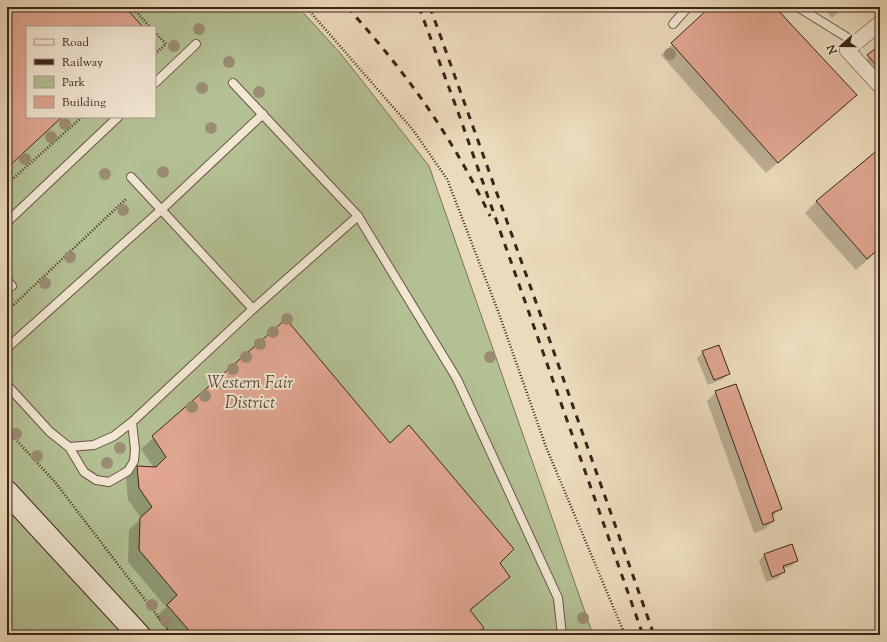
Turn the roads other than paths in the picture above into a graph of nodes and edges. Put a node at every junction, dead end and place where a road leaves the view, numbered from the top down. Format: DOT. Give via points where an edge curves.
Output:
graph roads {
  1 [pos="688,7"];
  2 [pos="798,7"];
  3 [pos="880,23"];
  4 [pos="673,24"];
  5 [pos="196,44"];
  6 [pos="851,46"];
  7 [pos="156,82"];
  8 [pos="233,83"];
  9 [pos="880,86"];
  10 [pos="263,114"];
  11 [pos="117,118"];
  12 [pos="131,177"];
  13 [pos="161,210"];
  14 [pos="358,216"];
  15 [pos="7,222"];
  16 [pos="253,309"];
  17 [pos="7,348"];
  18 [pos="7,385"];
  19 [pos="132,422"];
  20 [pos="70,447"];
  21 [pos="7,492"];
  22 [pos="139,635"];
  23 [pos="562,635"];
  1 -- 4 [label="lane"];
  2 -- 6 [label="lane"];
  3 -- 6 [label="street"];
  5 -- 7 [label="lane"];
  6 -- 9 [label="street"];
  8 -- 10 [label="lane"];
  10 -- 13 [label="lane"];
  10 -- 14 [label="lane"];
  11 -- 15 [label="lane"];
  12 -- 13 [label="lane"];
  13 -- 16 [label="lane"];
  13 -- 17 [label="lane"];
  14 -- 16 [label="lane"];
  14 -- 23 [label="lane" via="457,379 558,598"];
  16 -- 19 [label="lane"];
  18 -- 20 [label="lane" via="50,432"];
  19 -- 20 [label="lane" via="114,436 94,445"];
  19 -- 20 [label="lane" via="134,461 128,471 109,482 96,480 84,472"];
  21 -- 22 [label="main road"];
}
